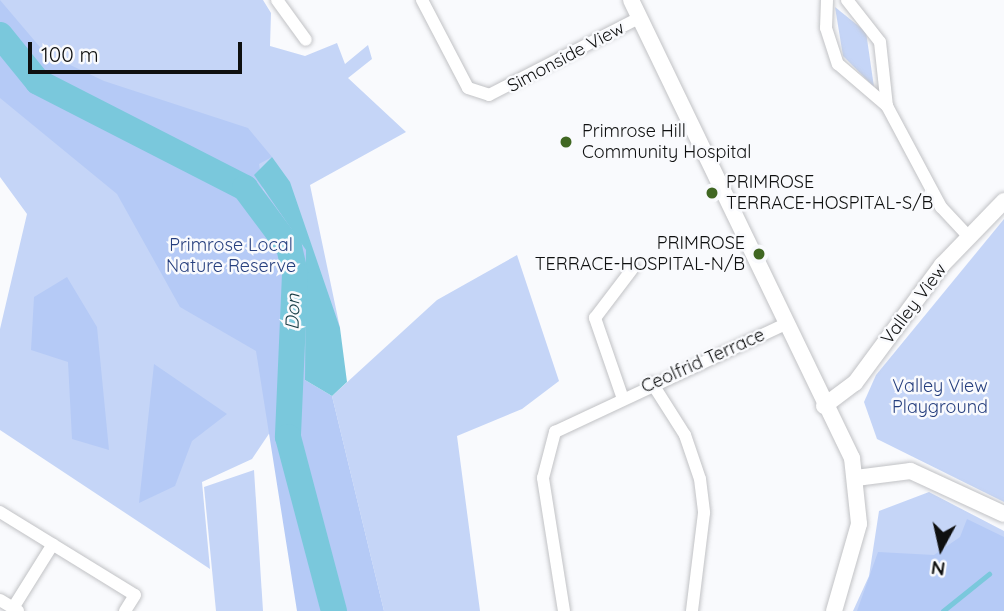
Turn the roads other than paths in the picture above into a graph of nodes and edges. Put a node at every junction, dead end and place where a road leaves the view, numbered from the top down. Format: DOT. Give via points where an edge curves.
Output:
graph roads {
  1 [pos="277,0"];
  2 [pos="422,0"];
  3 [pos="631,0"];
  4 [pos="827,0"];
  5 [pos="847,0"];
  6 [pos="639,18"];
  7 [pos="306,40"];
  8 [pos="887,106"];
  9 [pos="1004,201"];
  10 [pos="968,236"];
  11 [pos="633,268"];
  12 [pos="785,328"];
  13 [pos="652,383"];
  14 [pos="622,396"];
  15 [pos="824,406"];
  16 [pos="856,478"];
  17 [pos="0,512"];
  18 [pos="1004,514"];
  19 [pos="53,544"];
  20 [pos="0,600"];
  21 [pos="16,609"];
  22 [pos="125,611"];
  23 [pos="564,611"];
  24 [pos="692,611"];
  25 [pos="834,611"];
  1 -- 7 [label="street"];
  2 -- 6 [label="street, Simonside View" via="468,88 489,95"];
  3 -- 6 [label="street"];
  4 -- 8 [label="street" via="826,28 838,64"];
  5 -- 8 [label="street" via="880,42"];
  6 -- 12 [label="street"];
  8 -- 10 [label="street" via="941,206"];
  9 -- 10 [label="street, Valley View"];
  10 -- 15 [label="street, Valley View" via="855,383"];
  11 -- 14 [label="street" via="595,318"];
  12 -- 13 [label="street, Ceolfrid Terrace"];
  12 -- 15 [label="street"];
  13 -- 14 [label="street, Ceolfrid Terrace"];
  13 -- 24 [label="street" via="685,435 700,479 704,513"];
  14 -- 23 [label="street, Ceolfrid Terrace" via="559,427 545,461"];
  15 -- 16 [label="street"];
  16 -- 18 [label="street" via="911,471"];
  16 -- 25 [label="street" via="858,537"];
  17 -- 19 [label="street"];
  19 -- 21 [label="street"];
  19 -- 22 [label="street" via="135,595"];
  20 -- 21 [label="street"];
}
